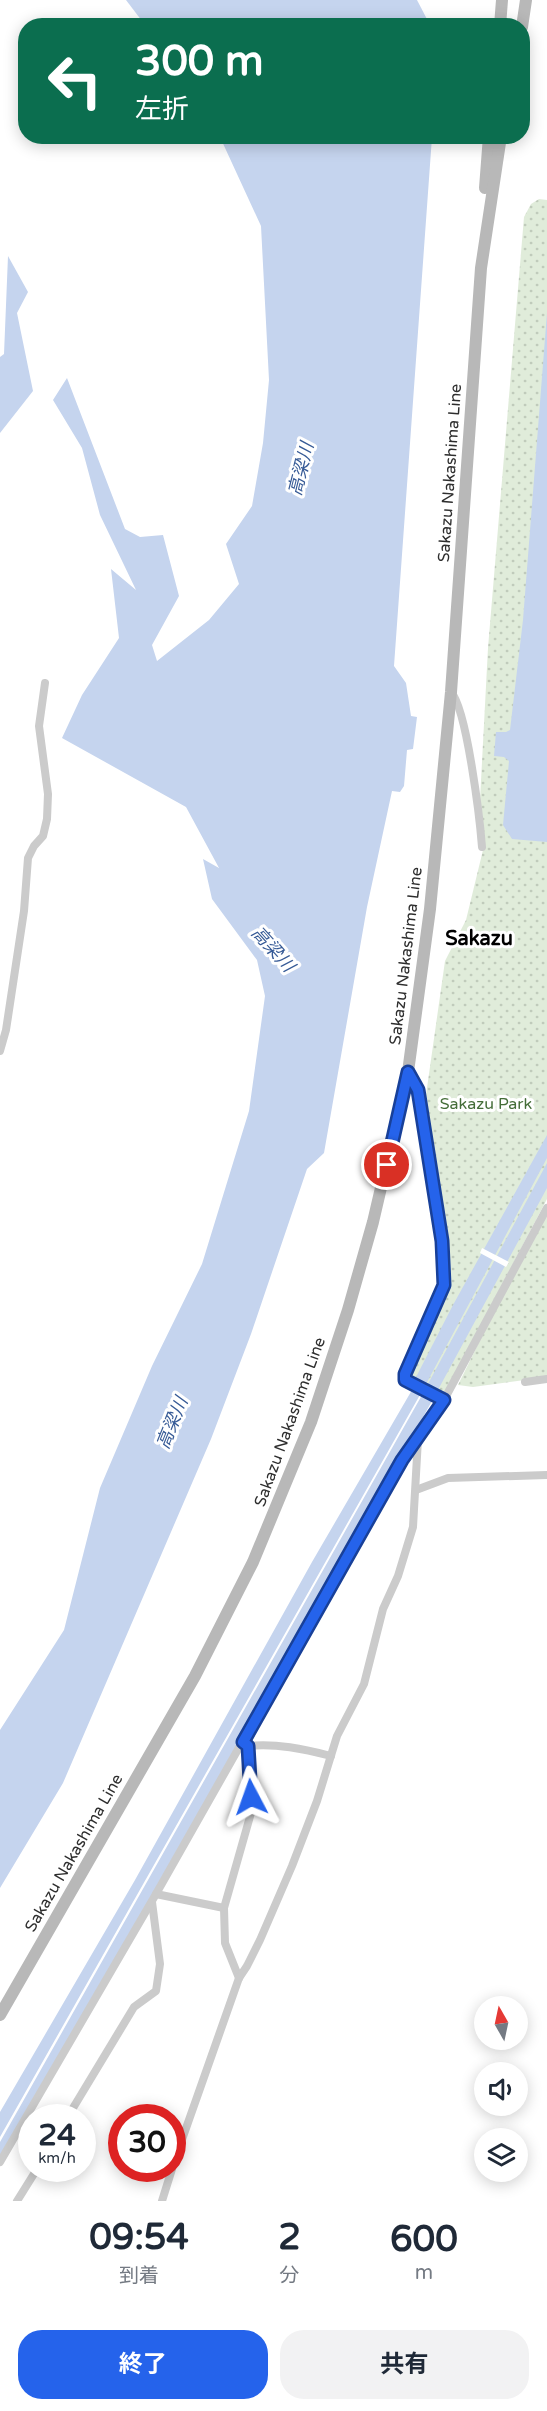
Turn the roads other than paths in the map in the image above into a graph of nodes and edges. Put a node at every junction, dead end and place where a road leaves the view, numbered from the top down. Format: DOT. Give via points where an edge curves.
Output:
graph roads {
  1 [pos="502,0"];
  2 [pos="526,0"];
  3 [pos="501,18"];
  4 [pos="523,18"];
  5 [pos="488,144"];
  6 [pos="500,144"];
  7 [pos="483,252"];
  8 [pos="45,683"];
  9 [pos="451,692"];
  10 [pos="482,847"];
  11 [pos="0,1051"];
  12 [pos="408,1072"];
  13 [pos="547,1208"];
  14 [pos="547,1379"];
  15 [pos="525,1382"];
  16 [pos="441,1399"];
  17 [pos="418,1439"];
  18 [pos="547,1475"];
  19 [pos="416,1490"];
  20 [pos="245,1744"];
  21 [pos="331,1756"];
  22 [pos="154,1898"];
  23 [pos="224,1908"];
  24 [pos="239,1978"];
  25 [pos="0,2015"];
  26 [pos="75,2104"];
  27 [pos="186,2128"];
  28 [pos="0,2162"];
  29 [pos="29,2182"];
  30 [pos="168,2182"];
  31 [pos="17,2201"];
  32 [pos="162,2201"];
  1 -- 3 [label="main road"];
  2 -- 4 [label="main road"];
  5 -- 7 [label="main road"];
  6 -- 7 [label="main road, Sakazu Nakashima Line"];
  7 -- 9 [label="main road, Sakazu Nakashima Line"];
  8 -- 11 [label="street" via="39,726 48,794 47,819 43,836 28,858 24,911"];
  9 -- 10 [label="street" via="457,700 467,744"];
  9 -- 12 [label="main road, Sakazu Nakashima Line" via="430,909"];
  12 -- 16 [label="street" via="418,1090 445,1272 444,1285 405,1380"];
  12 -- 25 [label="main road, Sakazu Nakashima Line" via="348,1310 311,1422 273,1516 195,1676"];
  13 -- 16 [label="street"];
  14 -- 15 [label="street"];
  16 -- 17 [label="street"];
  17 -- 19 [label="street"];
  17 -- 20 [label="street" via="402,1460"];
  18 -- 19 [label="street" via="448,1478"];
  19 -- 21 [label="street" via="413,1527 383,1609 364,1684"];
  20 -- 21 [label="street" via="306,1749"];
  20 -- 22 [label="street"];
  20 -- 23 [label="street" via="251,1813"];
  21 -- 24 [label="street" via="292,1866"];
  22 -- 23 [label="street"];
  22 -- 26 [label="street" via="160,1964 156,1990 134,2007"];
  22 -- 28 [label="street"];
  23 -- 24 [label="street" via="225,1943"];
  24 -- 27 [label="street"];
  29 -- 31 [label="street"];
  30 -- 32 [label="street"];
}
